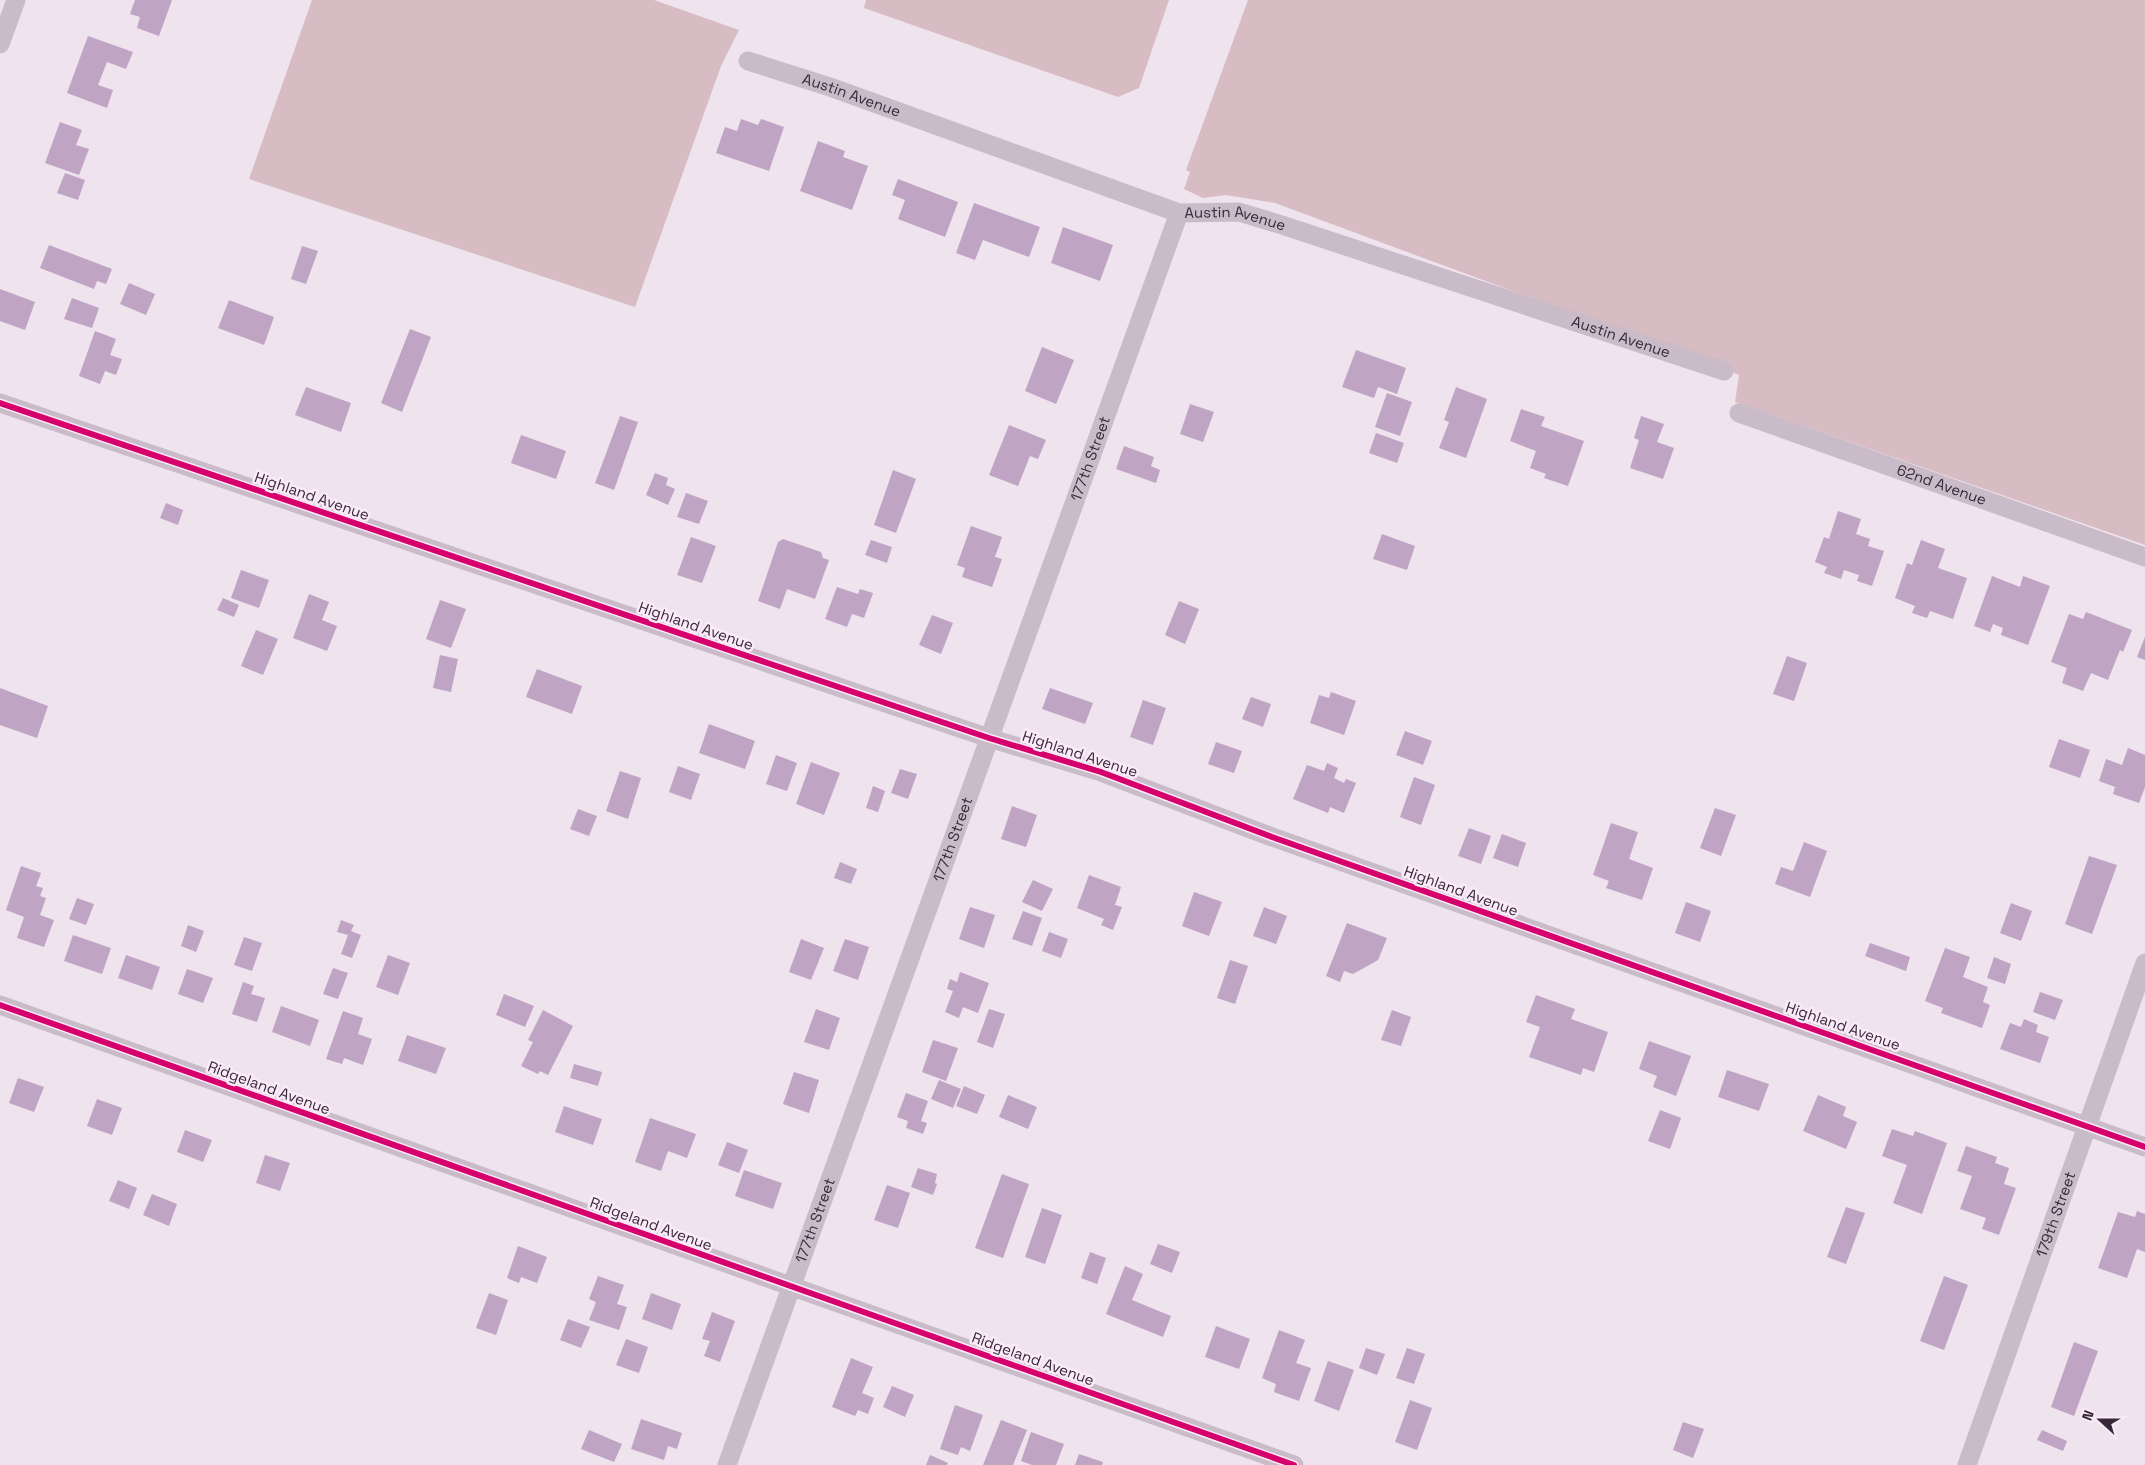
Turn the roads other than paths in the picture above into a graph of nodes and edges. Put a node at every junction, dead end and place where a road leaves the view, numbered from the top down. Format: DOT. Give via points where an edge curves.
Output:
graph roads {
  1 [pos="16,0"];
  2 [pos="0,44"];
  3 [pos="748,61"];
  4 [pos="1179,213"];
  5 [pos="1724,371"];
  6 [pos="0,403"];
  7 [pos="1739,412"];
  8 [pos="2145,556"];
  9 [pos="989,738"];
  10 [pos="2145,963"];
  11 [pos="0,1004"];
  12 [pos="2086,1127"];
  13 [pos="2145,1147"];
  14 [pos="791,1287"];
  15 [pos="726,1465"];
  16 [pos="1294,1465"];
  17 [pos="1967,1465"];
  1 -- 2 [label="street"];
  3 -- 4 [label="street, Austin Avenue"];
  4 -- 5 [label="street, Austin Avenue" via="1239,212"];
  4 -- 9 [label="street, 177th Street"];
  6 -- 9 [label="street, Highland Avenue"];
  7 -- 8 [label="street, 62nd Avenue"];
  9 -- 12 [label="street, Highland Avenue" via="1102,772 1272,837"];
  9 -- 14 [label="street, 177th Street"];
  10 -- 12 [label="street, 179th Street"];
  11 -- 14 [label="street, Ridgeland Avenue"];
  12 -- 13 [label="street, Highland Avenue"];
  12 -- 17 [label="street, 179th Street"];
  14 -- 15 [label="street, 177th Street"];
  14 -- 16 [label="street, Ridgeland Avenue"];
}
